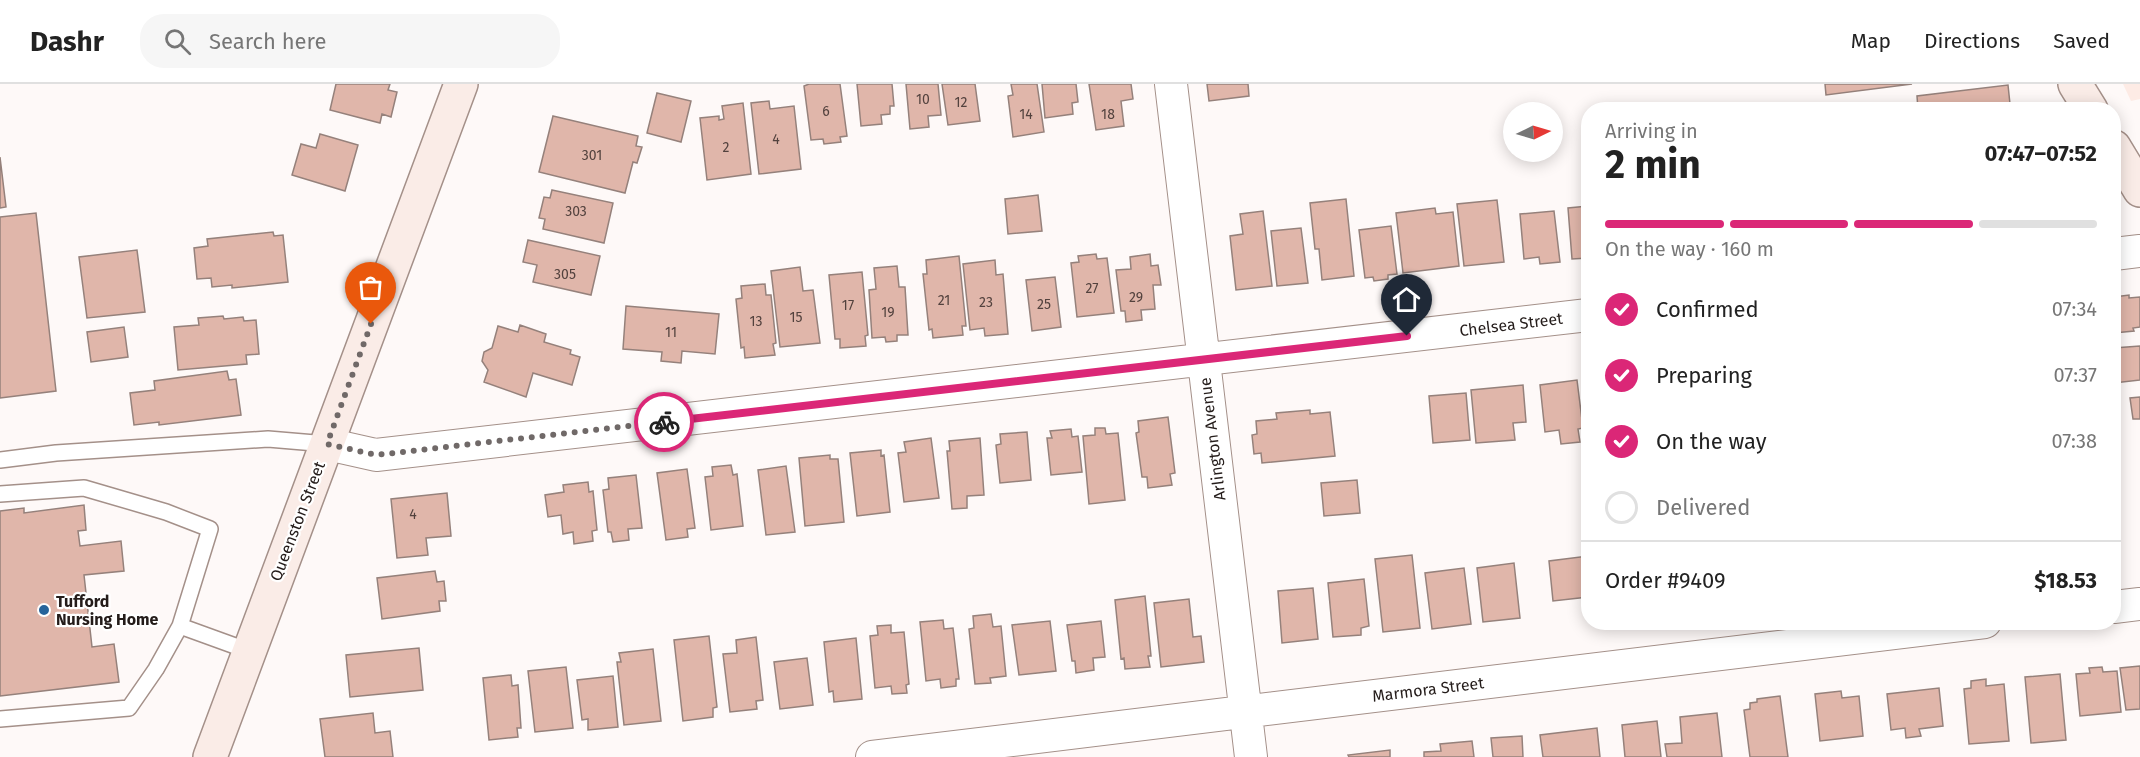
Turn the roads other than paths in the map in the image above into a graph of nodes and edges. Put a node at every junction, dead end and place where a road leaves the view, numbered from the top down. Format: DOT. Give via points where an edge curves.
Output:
graph roads {
  1 [pos="461,84"];
  2 [pos="1171,84"];
  3 [pos="2075,84"];
  4 [pos="2086,102"];
  5 [pos="2121,159"];
  6 [pos="2140,190"];
  7 [pos="2140,250"];
  8 [pos="2121,253"];
  9 [pos="1581,316"];
  10 [pos="1203,360"];
  11 [pos="327,444"];
  12 [pos="0,460"];
  13 [pos="0,494"];
  14 [pos="2140,604"];
  15 [pos="2121,606"];
  16 [pos="180,626"];
  17 [pos="1918,630"];
  18 [pos="249,651"];
  19 [pos="1244,711"];
  20 [pos="0,719"];
  21 [pos="210,757"];
  22 [pos="872,757"];
  23 [pos="1251,757"];
  1 -- 11 [label="main road, Queenston Street"];
  2 -- 10 [label="street, Arlington Avenue"];
  3 -- 4 [label="main road"];
  5 -- 6 [label="main road"];
  7 -- 8 [label="street"];
  9 -- 10 [label="street, Chelsea Street"];
  10 -- 11 [label="street, Chelsea Street" via="376,455"];
  10 -- 19 [label="street, Arlington Avenue"];
  11 -- 12 [label="lane" via="268,440"];
  11 -- 18 [label="main road, Queenston Street"];
  13 -- 16 [label="lane" via="84,488 210,529"];
  14 -- 15 [label="street"];
  16 -- 18 [label="lane"];
  16 -- 20 [label="lane" via="129,708"];
  17 -- 19 [label="street, Marmora Street"];
  18 -- 21 [label="main road, Queenston Street"];
  19 -- 22 [label="street, Marmora Street"];
  19 -- 23 [label="street, Arlington Avenue"];
}
